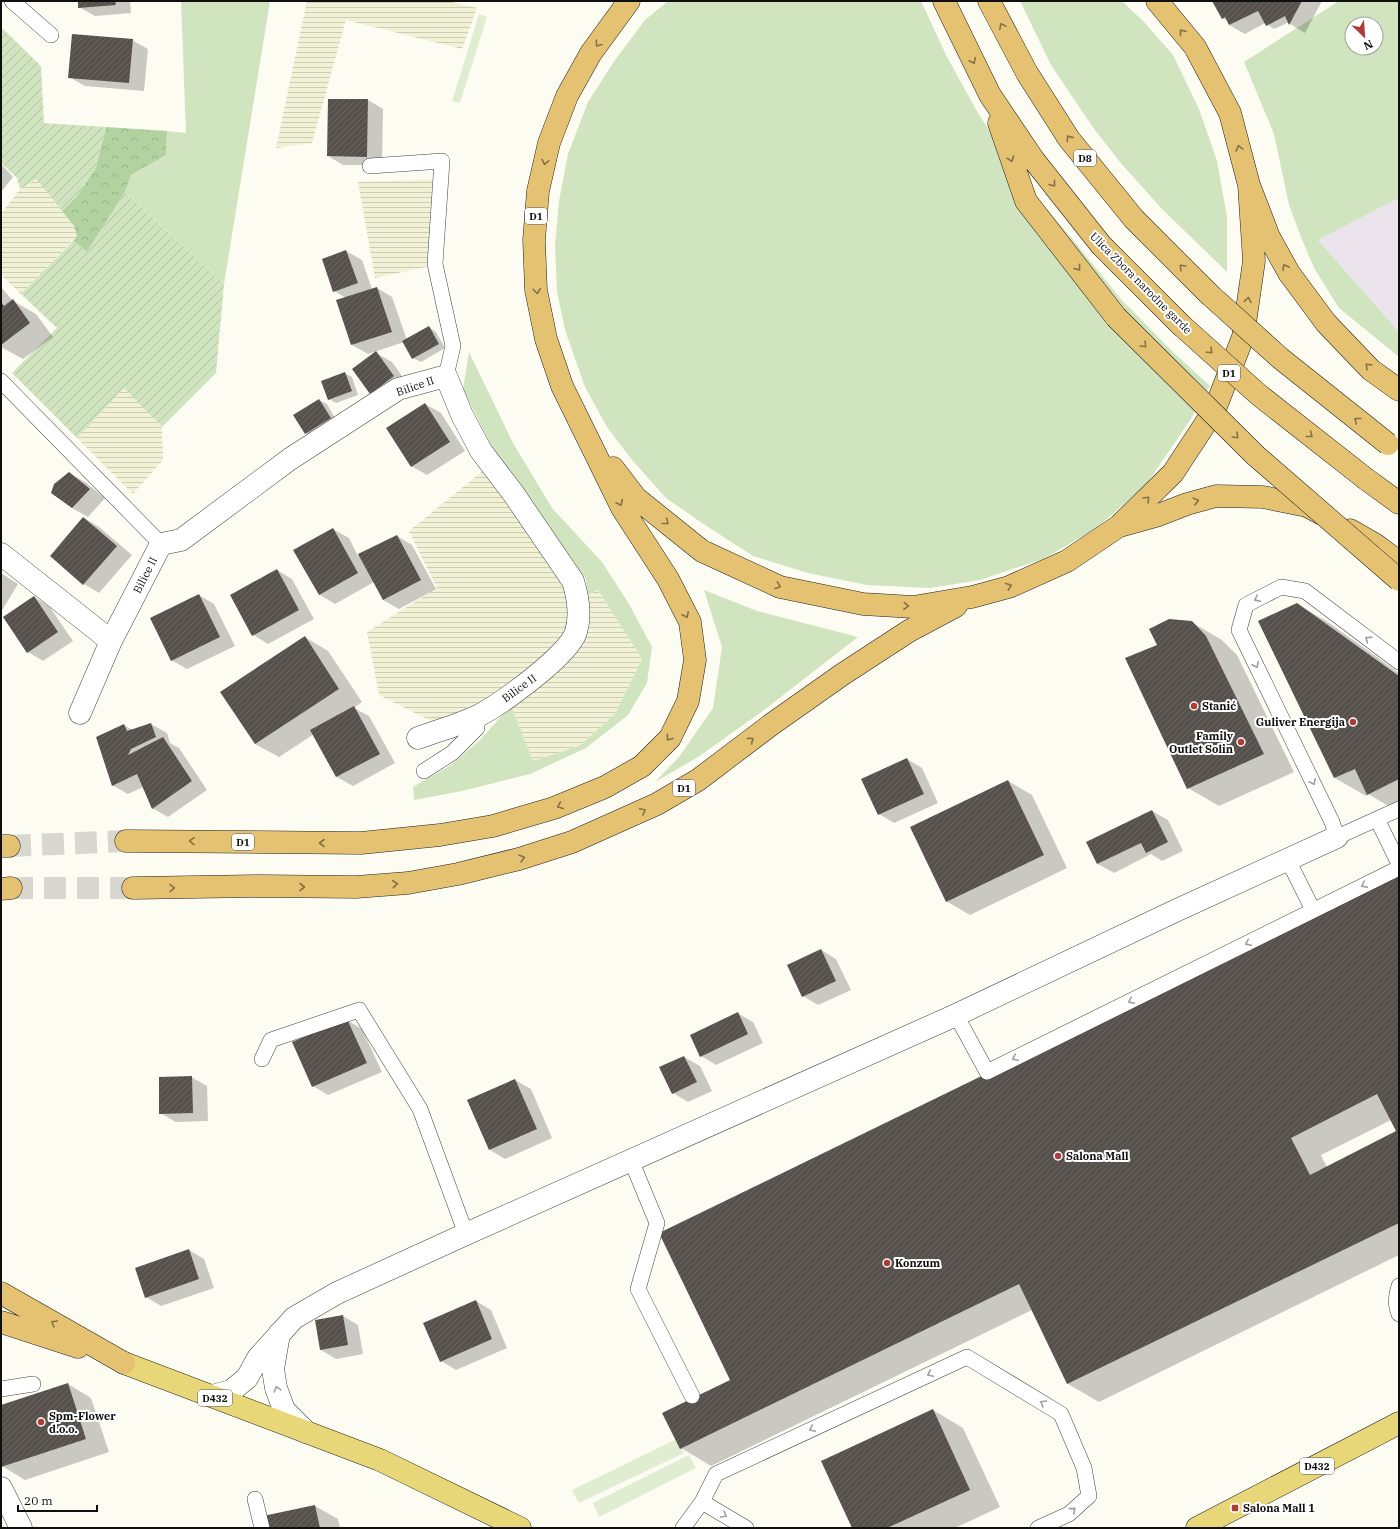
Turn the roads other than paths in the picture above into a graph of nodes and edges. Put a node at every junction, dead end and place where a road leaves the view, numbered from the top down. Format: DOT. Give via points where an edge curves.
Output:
graph roads {
  1 [pos="12,1"];
  2 [pos="944,1"];
  3 [pos="989,1"];
  4 [pos="1157,1"];
  5 [pos="628,5"];
  6 [pos="51,35"];
  7 [pos="990,95"];
  8 [pos="370,166"];
  9 [pos="1250,185"];
  10 [pos="446,376"];
  11 [pos="1,381"];
  12 [pos="1399,390"];
  13 [pos="585,431"];
  14 [pos="1393,448"];
  15 [pos="1399,503"];
  16 [pos="1119,526"];
  17 [pos="162,544"];
  18 [pos="1,554"];
  19 [pos="1399,562"];
  20 [pos="1399,580"];
  21 [pos="972,597"];
  22 [pos="111,641"];
  23 [pos="1399,662"];
  24 [pos="80,714"];
  25 [pos="477,716"];
  26 [pos="418,738"];
  27 [pos="424,771"];
  28 [pos="1399,808"];
  29 [pos="1377,819"];
  30 [pos="1337,837"];
  31 [pos="126,841"];
  32 [pos="1288,860"];
  33 [pos="1399,864"];
  34 [pos="1399,868"];
  35 [pos="133,888"];
  36 [pos="1313,910"];
  37 [pos="956,1015"];
  38 [pos="262,1060"];
  39 [pos="631,1160"];
  40 [pos="466,1234"];
  41 [pos="1399,1286"];
  42 [pos="1,1292"];
  43 [pos="1399,1314"];
  44 [pos="1,1322"];
  45 [pos="279,1334"];
  46 [pos="124,1363"];
  47 [pos="33,1384"];
  48 [pos="1,1389"];
  49 [pos="212,1396"];
  50 [pos="692,1396"];
  51 [pos="1399,1423"];
  52 [pos="306,1432"];
  53 [pos="1,1488"];
  54 [pos="255,1499"];
  55 [pos="702,1502"];
  56 [pos="21,1528"];
  57 [pos="262,1528"];
  58 [pos="519,1528"];
  59 [pos="683,1528"];
  60 [pos="746,1528"];
  61 [pos="1038,1528"];
  62 [pos="1197,1528"];
  1 -- 6 [label="lane"];
  2 -- 7 [label="highway, Ulica Zbora narodne garde, one-way"];
  14 -- 3 [label="highway, D8, one-way, bridge" via="1280,358 1209,294 1134,219 1069,139 1027,73"];
  9 -- 4 [label="highway, D1, one-way" via="1230,113 1195,47"];
  5 -- 13 [label="highway, D1, one-way" via="591,52 567,96 549,143 538,191 534,240 536,290 546,339 562,386"];
  7 -- 15 [label="highway, Ulica Zbora narodne garde, one-way, bridge" via="1033,160 1101,245 1181,325 1259,395"];
  7 -- 20 [label="highway, one-way, bridge" via="1026,201 1116,317 1255,455"];
  8 -- 10 [label="lane" via="442,161 435,264 453,346"];
  12 -- 9 [label="highway, one-way" via="1371,370 1326,324 1293,279 1269,237"];
  16 -- 9 [label="highway, D1, one-way" via="1173,472 1215,409 1243,337 1254,261"];
  10 -- 17 [label="street, Bilice II" via="398,389 290,459 181,540"];
  10 -- 25 [label="street, Bilice II" via="481,451 573,581 578,595 576,633 564,649 540,673"];
  11 -- 17 [label="lane"];
  13 -- 21 [label="highway, one-way" via="636,498 702,551 780,587 863,604 914,607"];
  13 -- 31 [label="highway, D1, one-way" via="622,508 668,579 690,622 695,660 688,701 670,738 642,766 605,786 554,808 494,826 440,835 361,843"];
  16 -- 19 [label="highway, one-way" via="1216,496 1263,497 1307,506 1376,545"];
  21 -- 16 [label="highway, D1, one-way" via="1009,587 1067,561"];
  17 -- 22 [label="street, Bilice II"];
  18 -- 22 [label="street"];
  35 -- 21 [label="highway, D1, one-way" via="356,887 408,883 519,859 572,842 657,804 698,780 843,674 909,630"];
  22 -- 24 [label="street, Bilice II"];
  23 -- 30 [label="lane, one-way" via="1305,591 1281,587 1246,605 1239,630"];
  25 -- 26 [label="street, Bilice II"];
  25 -- 27 [label="lane" via="477,728 452,753"];
  28 -- 29 [label="lane"];
  29 -- 30 [label="lane"];
  29 -- 33 [label="lane"];
  30 -- 32 [label="street"];
  32 -- 36 [label="lane"];
  32 -- 37 [label="street"];
  34 -- 36 [label="lane, one-way"];
  36 -- 37 [label="lane, one-way" via="987,1072"];
  37 -- 39 [label="street"];
  38 -- 40 [label="lane" via="271,1040 359,1010 420,1109"];
  39 -- 40 [label="street"];
  39 -- 50 [label="lane" via="657,1224 638,1289"];
  40 -- 45 [label="street" via="314,1305 294,1318"];
  41 -- 43 [label="lane" via="1396,1296"];
  46 -- 42 [label="highway, one-way"];
  44 -- 46 [label="highway"];
  45 -- 49 [label="street" via="258,1358 247,1378 231,1391"];
  52 -- 45 [label="street, one-way" via="284,1410 276,1388 273,1369"];
  46 -- 49 [label="main road, D432"];
  47 -- 48 [label="lane"];
  49 -- 52 [label="main road, D432"];
  51 -- 62 [label="main road, D432"];
  52 -- 58 [label="main road, D432" via="380,1460"];
  53 -- 56 [label="street"];
  54 -- 57 [label="lane"];
  55 -- 59 [label="lane"];
  55 -- 60 [label="lane, one-way"];
  61 -- 55 [label="lane, one-way" via="1069,1514 1089,1496 1084,1468 1061,1414 967,1356 716,1474"];
}
